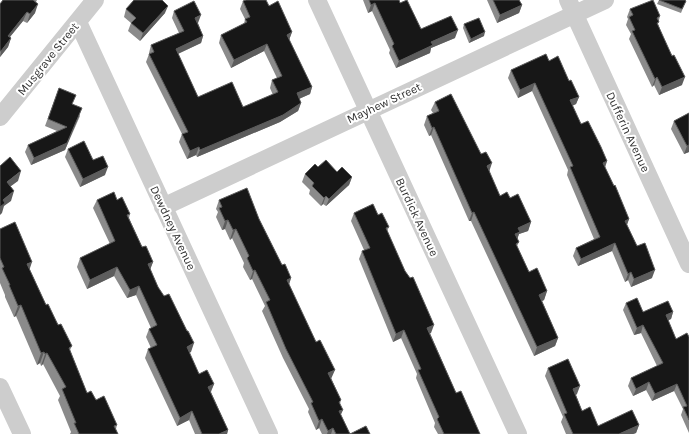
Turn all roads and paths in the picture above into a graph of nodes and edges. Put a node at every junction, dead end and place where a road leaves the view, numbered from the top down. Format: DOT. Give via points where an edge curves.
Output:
graph roads {
  1 [pos="95,0"];
  2 [pos="317,0"];
  3 [pos="605,0"];
  4 [pos="571,7"];
  5 [pos="78,22"];
  6 [pos="368,110"];
  7 [pos="0,117"];
  8 [pos="163,207"];
  9 [pos="689,264"];
  10 [pos="0,387"];
  11 [pos="22,434"];
  12 [pos="269,434"];
  13 [pos="518,434"];
  1 -- 5 [label="street, Musgrave Street"];
  2 -- 6 [label="street, Burdick Avenue"];
  3 -- 4 [label="street, Mayhew Street"];
  4 -- 6 [label="street, Mayhew Street"];
  4 -- 9 [label="street, Dufferin Avenue"];
  5 -- 7 [label="street, Musgrave Street"];
  5 -- 8 [label="street, Dewdney Avenue"];
  6 -- 8 [label="street, Mayhew Street"];
  6 -- 13 [label="street, Burdick Avenue"];
  8 -- 12 [label="street, Dewdney Avenue"];
  10 -- 11 [label="street"];
}
